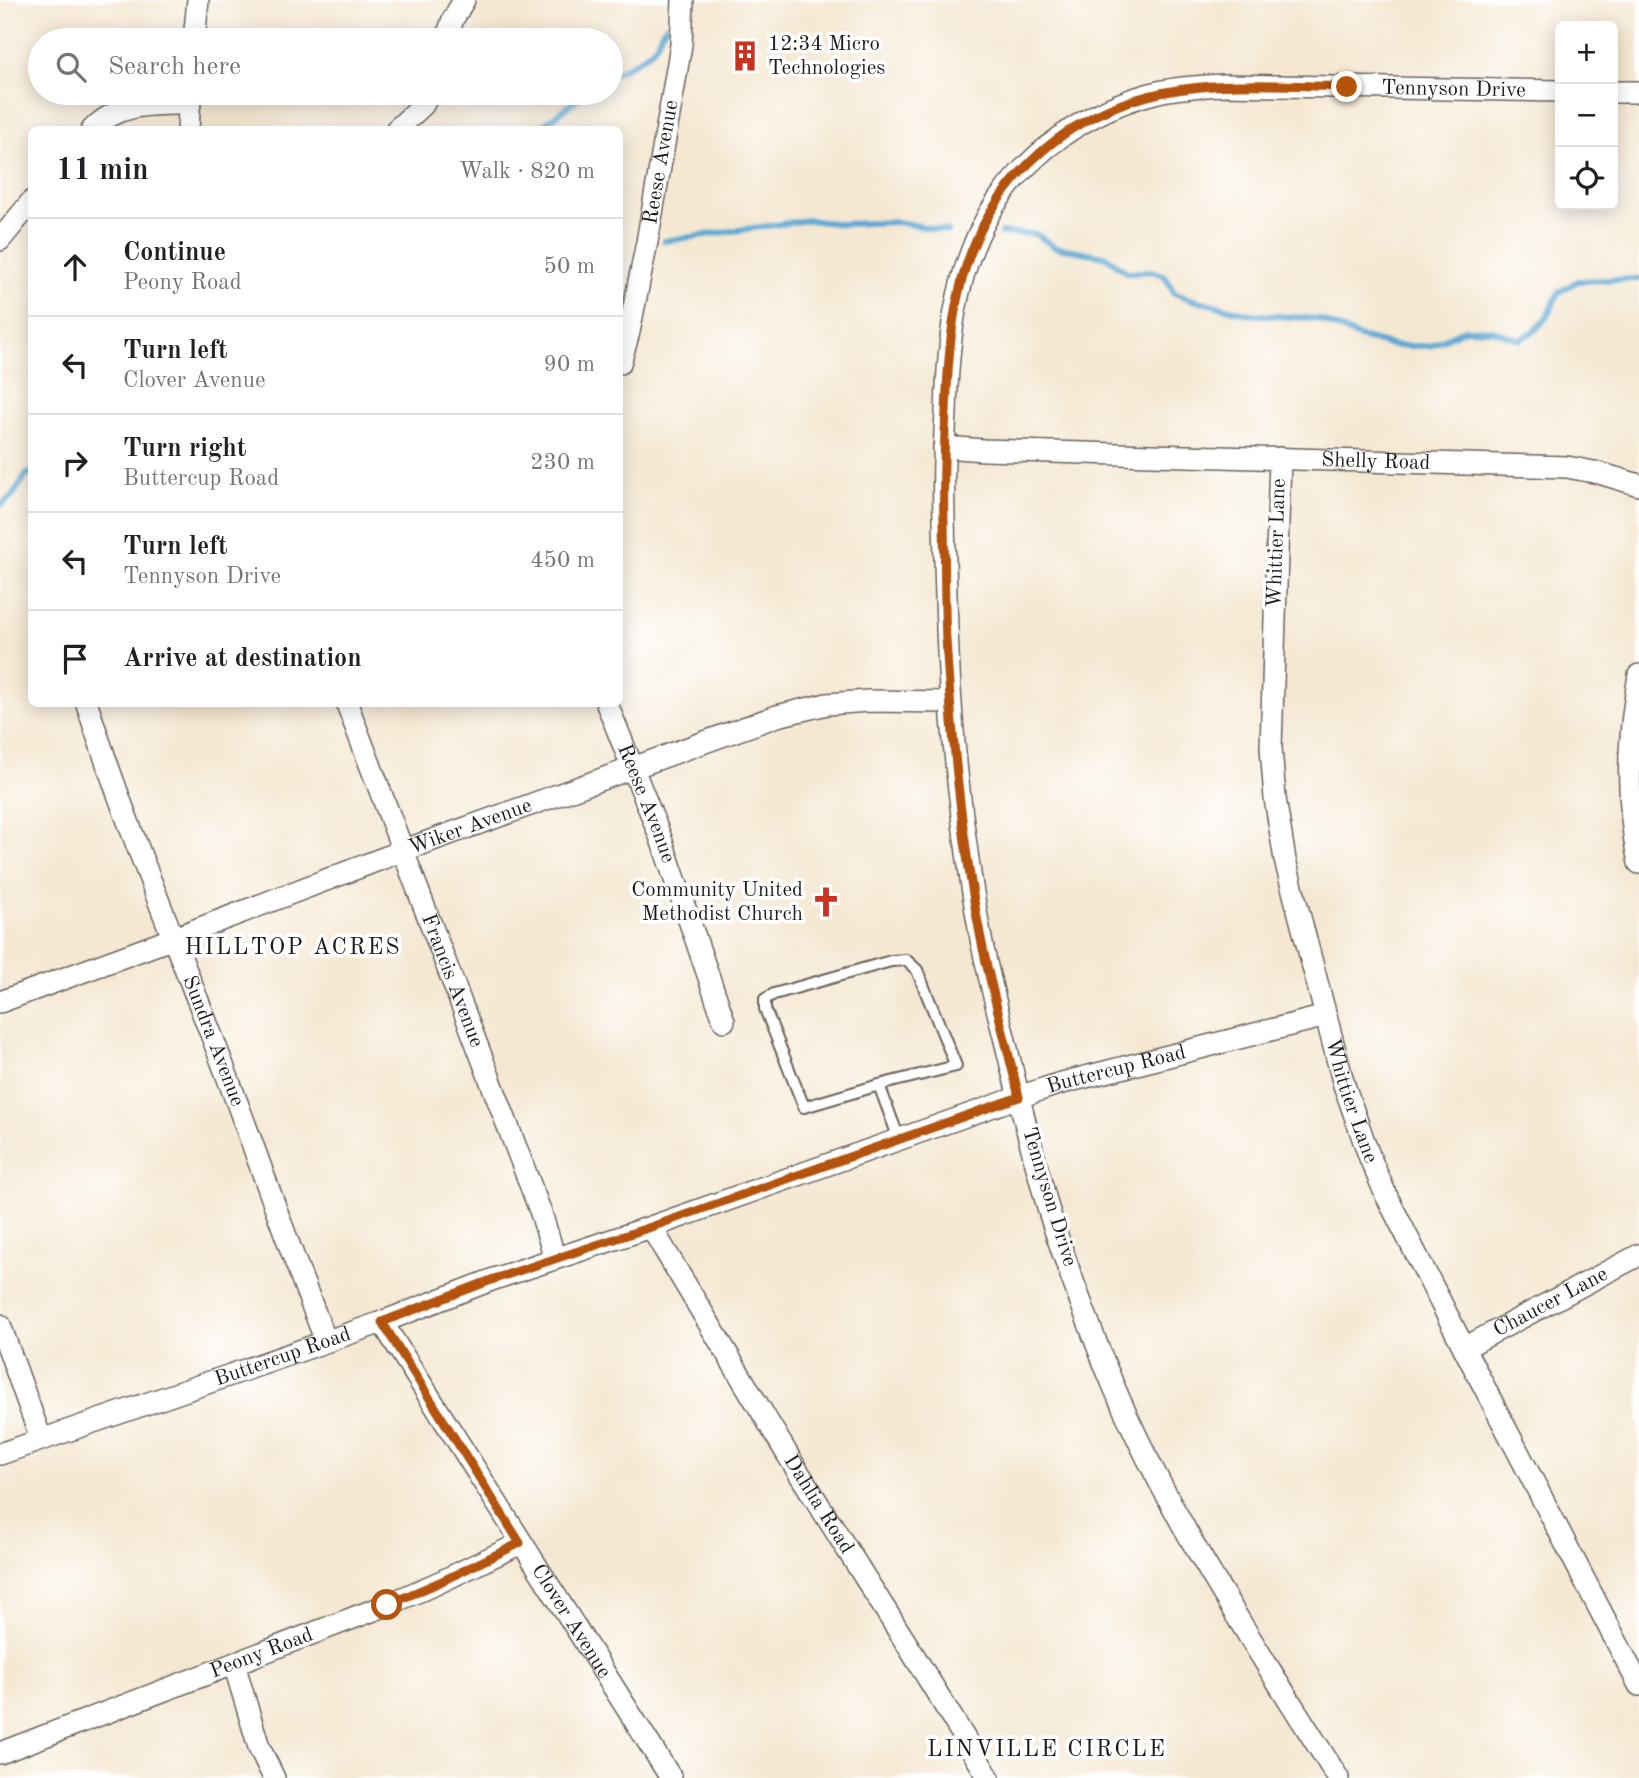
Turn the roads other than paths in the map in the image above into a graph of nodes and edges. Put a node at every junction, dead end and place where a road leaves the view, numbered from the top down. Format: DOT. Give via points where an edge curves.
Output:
graph roads {
  1 [pos="198,0"];
  2 [pos="464,0"];
  3 [pos="682,0"];
  4 [pos="195,28"];
  5 [pos="450,28"];
  6 [pos="1555,91"];
  7 [pos="1618,92"];
  8 [pos="1639,92"];
  9 [pos="145,105"];
  10 [pos="190,105"];
  11 [pos="423,105"];
  12 [pos="96,126"];
  13 [pos="188,126"];
  14 [pos="400,126"];
  15 [pos="28,206"];
  16 [pos="0,240"];
  17 [pos="623,353"];
  18 [pos="944,447"];
  19 [pos="1280,458"];
  20 [pos="1639,485"];
  21 [pos="1639,675"];
  22 [pos="950,702"];
  23 [pos="88,707"];
  24 [pos="348,707"];
  25 [pos="608,707"];
  26 [pos="635,769"];
  27 [pos="402,851"];
  28 [pos="1639,863"];
  29 [pos="174,938"];
  30 [pos="0,1002"];
  31 [pos="1326,1016"];
  32 [pos="724,1021"];
  33 [pos="879,1085"];
  34 [pos="1019,1097"];
  35 [pos="899,1139"];
  36 [pos="651,1227"];
  37 [pos="1639,1255"];
  38 [pos="555,1258"];
  39 [pos="382,1322"];
  40 [pos="0,1325"];
  41 [pos="326,1341"];
  42 [pos="1464,1348"];
  43 [pos="41,1439"];
  44 [pos="0,1454"];
  45 [pos="520,1543"];
  46 [pos="234,1664"];
  47 [pos="1639,1685"];
  48 [pos="0,1753"];
  49 [pos="274,1778"];
  50 [pos="671,1778"];
  51 [pos="989,1778"];
  52 [pos="1338,1778"];
  1 -- 4 [label="street"];
  2 -- 5 [label="street"];
  3 -- 17 [label="street, Reese Avenue" via="681,45"];
  6 -- 18 [label="street, Tennyson Drive" via="1225,85 1160,92 1084,121 1026,164 980,232 956,298"];
  7 -- 8 [label="street"];
  9 -- 12 [label="street" via="127,108"];
  10 -- 13 [label="street"];
  11 -- 14 [label="street"];
  15 -- 16 [label="street"];
  18 -- 19 [label="street, Shelly Road"];
  18 -- 22 [label="street, Tennyson Drive"];
  19 -- 20 [label="street, Shelly Road" via="1567,467"];
  19 -- 31 [label="street, Whittier Lane" via="1271,748 1275,799 1285,860"];
  21 -- 28 [label="street" via="1630,786"];
  22 -- 26 [label="street, Wiker Avenue" via="869,701 812,707"];
  22 -- 34 [label="street, Tennyson Drive" via="982,944"];
  23 -- 29 [label="street, Sundra Avenue"];
  24 -- 27 [label="street, Francis Avenue"];
  25 -- 26 [label="street, Reese Avenue"];
  26 -- 27 [label="street, Wiker Avenue"];
  26 -- 32 [label="street, Reese Avenue"];
  27 -- 29 [label="street, Wiker Avenue"];
  27 -- 38 [label="street, Francis Avenue"];
  29 -- 30 [label="street, Wiker Avenue"];
  29 -- 41 [label="street, Sundra Avenue"];
  31 -- 34 [label="street, Buttercup Road"];
  31 -- 42 [label="street, Whittier Lane" via="1370,1158"];
  33 -- 33 [label="lane" via="956,1066 917,970 906,960 765,999 804,1107"];
  33 -- 35 [label="lane"];
  34 -- 35 [label="street, Buttercup Road"];
  34 -- 52 [label="street, Tennyson Drive" via="1049,1211 1115,1388 1195,1549"];
  35 -- 36 [label="street, Buttercup Road"];
  36 -- 38 [label="street, Buttercup Road"];
  36 -- 51 [label="street, Dahlia Road"];
  37 -- 42 [label="street, Chaucer Lane"];
  38 -- 39 [label="street, Buttercup Road"];
  39 -- 41 [label="street, Buttercup Road"];
  39 -- 45 [label="street, Clover Avenue"];
  40 -- 43 [label="street"];
  41 -- 43 [label="street, Buttercup Road"];
  42 -- 47 [label="street, Whittier Lane"];
  43 -- 44 [label="street, Buttercup Road"];
  45 -- 46 [label="street, Peony Road" via="387,1605"];
  45 -- 50 [label="street, Clover Avenue"];
  46 -- 48 [label="street, Peony Road"];
  46 -- 49 [label="street" via="259,1747"];
}
